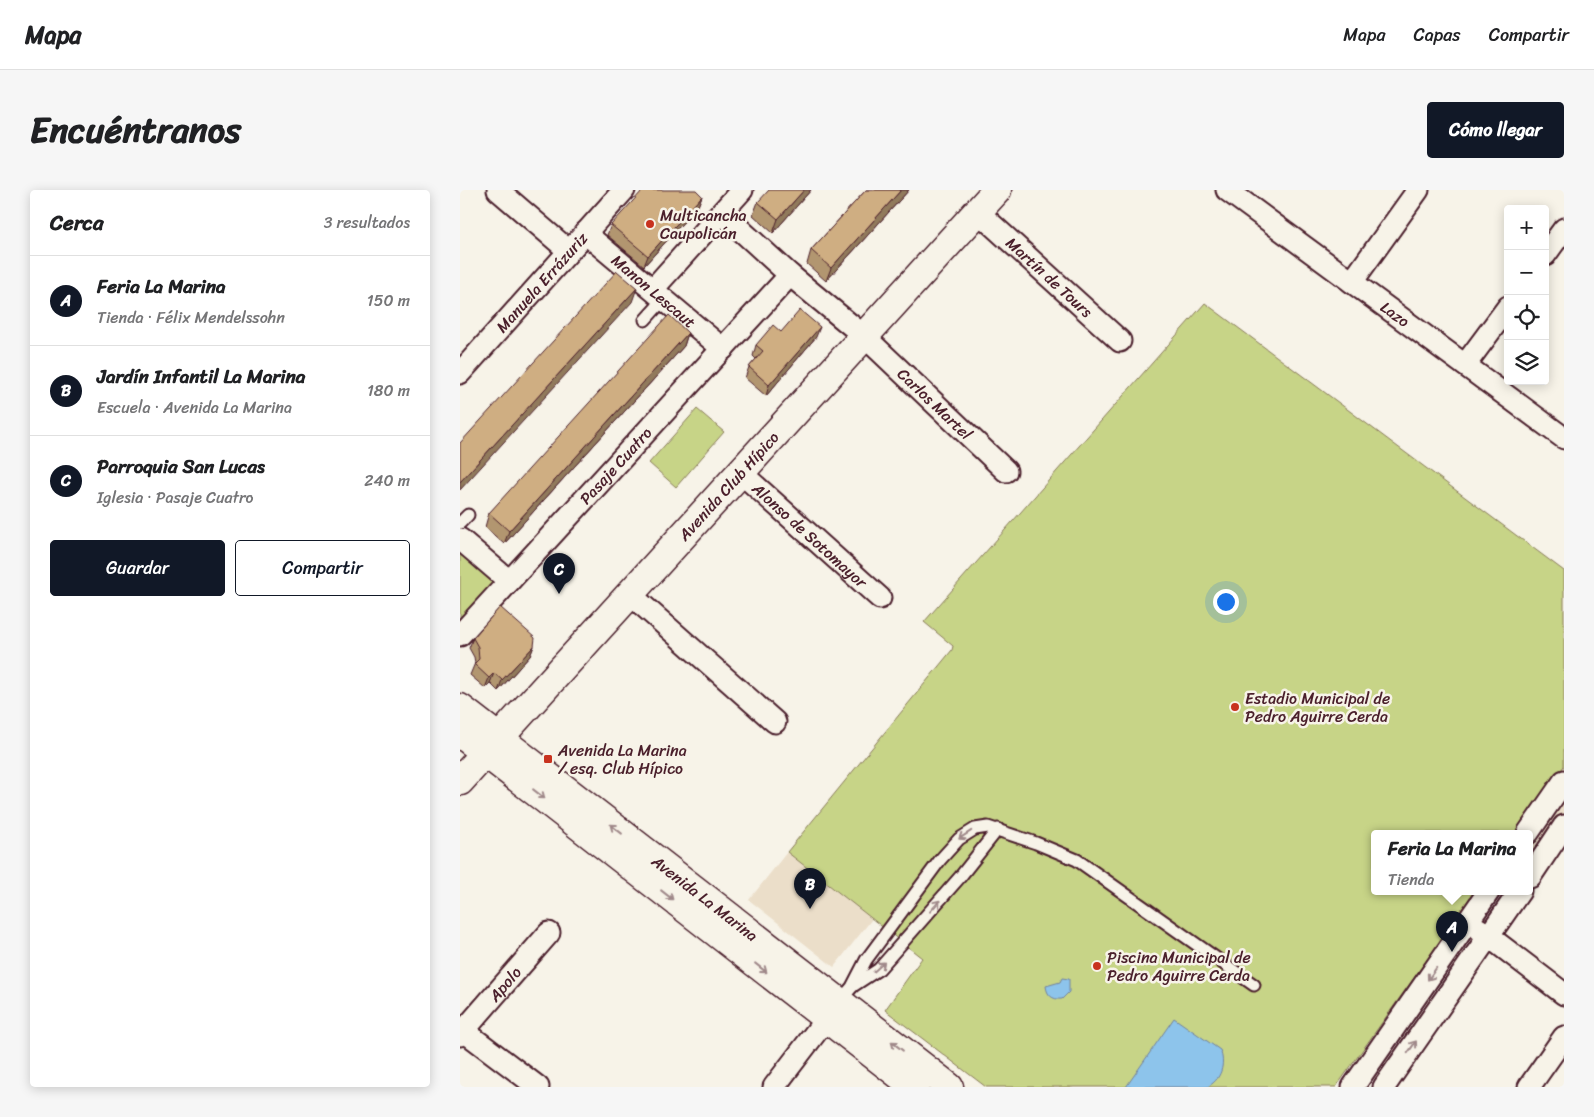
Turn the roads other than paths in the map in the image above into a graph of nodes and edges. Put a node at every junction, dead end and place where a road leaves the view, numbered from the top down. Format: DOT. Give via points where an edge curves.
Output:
graph roads {
  1 [pos="498,190"];
  2 [pos="624,190"];
  3 [pos="742,190"];
  4 [pos="997,190"];
  5 [pos="1418,190"];
  6 [pos="1236,193"];
  7 [pos="977,211"];
  8 [pos="722,213"];
  9 [pos="1564,229"];
  10 [pos="586,233"];
  11 [pos="569,250"];
  12 [pos="1549,250"];
  13 [pos="790,275"];
  14 [pos="1352,282"];
  15 [pos="659,294"];
  16 [pos="1504,312"];
  17 [pos="645,320"];
  18 [pos="864,336"];
  19 [pos="1120,341"];
  20 [pos="723,349"];
  21 [pos="1465,365"];
  22 [pos="460,373"];
  23 [pos="1564,438"];
  24 [pos="1006,471"];
  25 [pos="740,472"];
  26 [pos="460,538"];
  27 [pos="509,581"];
  28 [pos="630,594"];
  29 [pos="880,598"];
  30 [pos="460,635"];
  31 [pos="460,708"];
  32 [pos="775,722"];
  33 [pos="460,732"];
  34 [pos="493,746"];
  35 [pos="460,781"];
  36 [pos="1564,781"];
  37 [pos="1564,826"];
  38 [pos="998,829"];
  39 [pos="1530,830"];
  40 [pos="1533,872"];
  41 [pos="1486,895"];
  42 [pos="1517,895"];
  43 [pos="1468,922"];
  44 [pos="549,933"];
  45 [pos="1489,936"];
  46 [pos="1254,985"];
  47 [pos="1564,994"];
  48 [pos="839,1003"];
  49 [pos="461,1031"];
  50 [pos="1564,1036"];
  51 [pos="916,1079"];
  52 [pos="538,1087"];
  53 [pos="774,1087"];
  54 [pos="949,1087"];
  55 [pos="1354,1087"];
  56 [pos="1384,1087"];
  57 [pos="1529,1087"];
  1 -- 11 [label="street"];
  2 -- 10 [label="street, Manuela Errázuriz"];
  3 -- 8 [label="street"];
  4 -- 7 [label="main road, Avenida Club Hípico"];
  5 -- 14 [label="street"];
  6 -- 14 [label="street, Lazo"];
  7 -- 18 [label="main road, Avenida Club Hípico"];
  7 -- 19 [label="street, Martín de Tours"];
  8 -- 13 [label="street, Carlos Martel"];
  8 -- 15 [label="street"];
  9 -- 12 [label="street"];
  10 -- 11 [label="street, Manuela Errázuriz"];
  10 -- 15 [label="street, Manon Lescaut"];
  11 -- 22 [label="street, Manuela Errázuriz"];
  13 -- 18 [label="street, Carlos Martel"];
  13 -- 20 [label="street, Pasaje Cuatro"];
  14 -- 21 [label="street, Lazo"];
  15 -- 17 [label="lane"];
  15 -- 20 [label="street, Manon Lescaut"];
  16 -- 21 [label="street"];
  18 -- 24 [label="street, Carlos Martel"];
  18 -- 25 [label="main road, Avenida Club Hípico"];
  20 -- 27 [label="street, Pasaje Cuatro"];
  21 -- 23 [label="street, Lazo"];
  25 -- 28 [label="main road, Avenida Club Hípico"];
  25 -- 29 [label="street, Alonso de Sotomayor"];
  26 -- 27 [label="street"];
  27 -- 30 [label="street, Pasaje Cuatro"];
  28 -- 32 [label="street"];
  28 -- 34 [label="main road, Avenida Club Hípico"];
  31 -- 34 [label="main road, Avenida La Marina"];
  33 -- 34 [label="main road, Avenida La Marina"];
  34 -- 35 [label="main road, Avenida Club Hípico"];
  34 -- 48 [label="main road, Avenida La Marina" via="734,934"];
  36 -- 39 [label="street"];
  37 -- 40 [label="street"];
  38 -- 46 [label="lane" via="1077,860"];
  48 -- 38 [label="lane, one-way" via="879,969"];
  38 -- 48 [label="lane, one-way" via="975,829 959,839 866,960"];
  41 -- 43 [label="street"];
  42 -- 45 [label="street"];
  43 -- 45 [label="street"];
  43 -- 55 [label="street, one-way"];
  44 -- 49 [label="street, Apolo"];
  45 -- 47 [label="street"];
  56 -- 45 [label="street, one-way"];
  48 -- 51 [label="main road, Avenida La Marina"];
  48 -- 53 [label="street"];
  49 -- 52 [label="street"];
  50 -- 57 [label="street"];
  51 -- 54 [label="main road, Avenida La Marina"];
}
